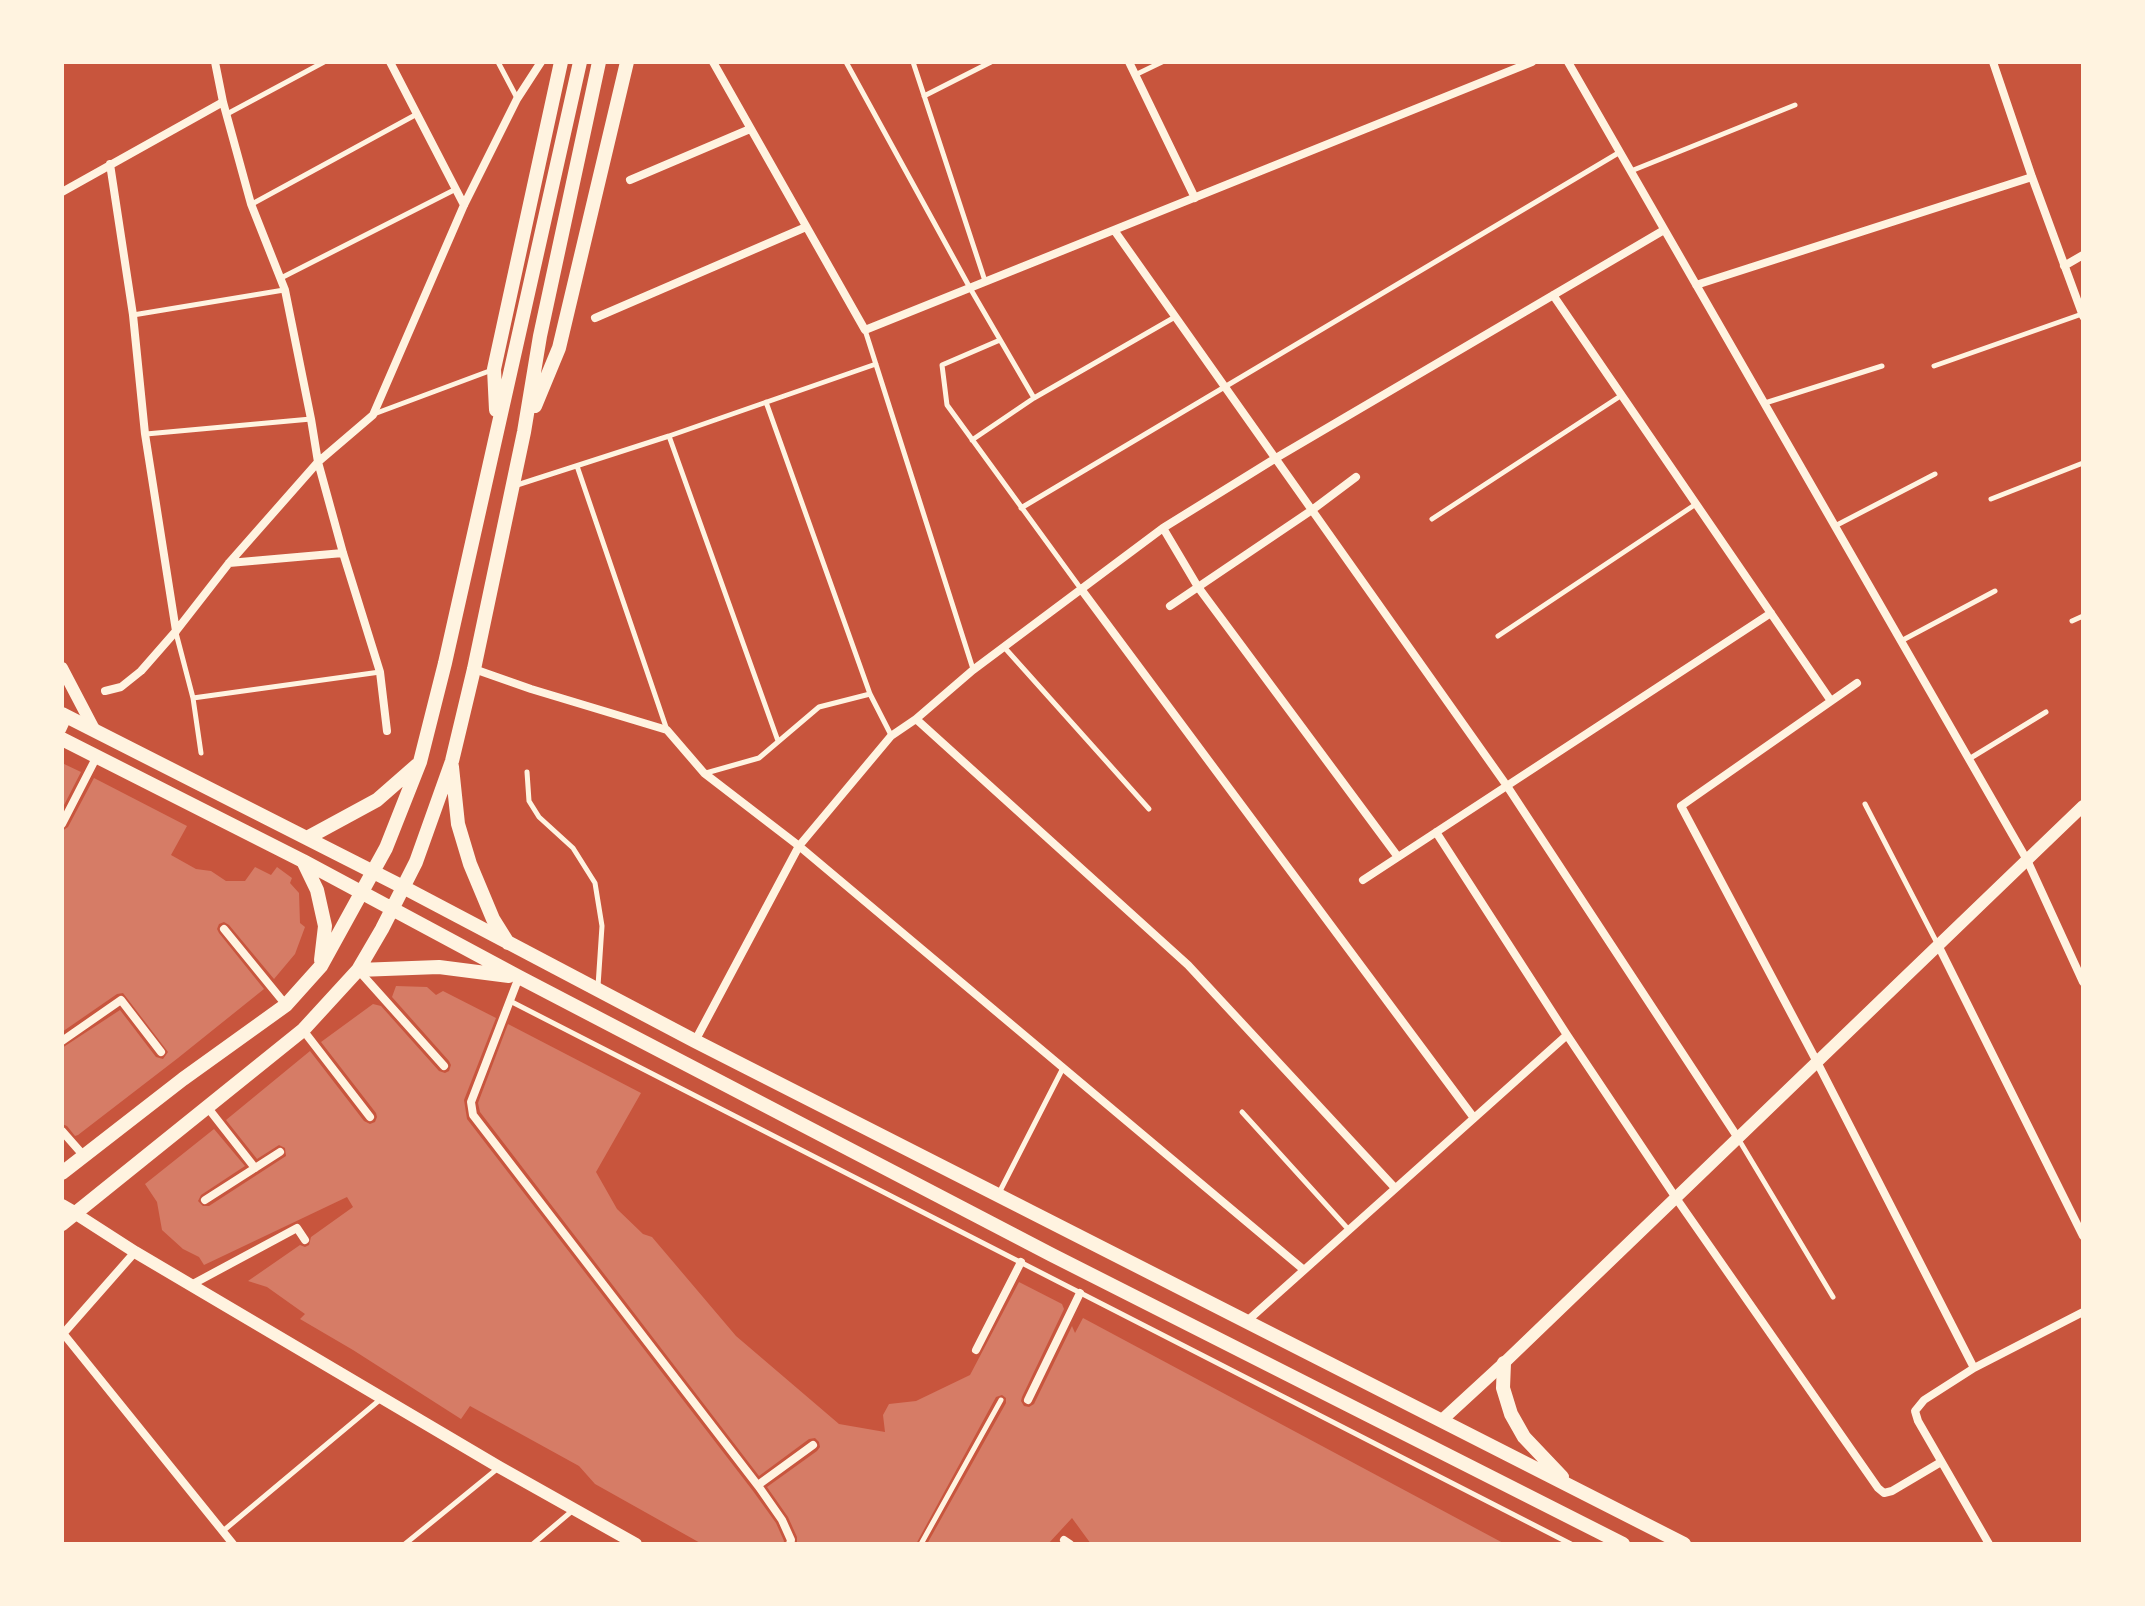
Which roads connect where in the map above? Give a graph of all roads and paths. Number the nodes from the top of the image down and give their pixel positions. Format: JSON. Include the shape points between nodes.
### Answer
{"nodes":[{"id":1,"x":215,"y":62,"type":"edge"},
{"id":2,"x":324,"y":62,"type":"edge"},
{"id":3,"x":390,"y":62,"type":"edge"},
{"id":4,"x":498,"y":62,"type":"edge"},
{"id":5,"x":541,"y":62,"type":"edge"},
{"id":6,"x":561,"y":62,"type":"edge"},
{"id":7,"x":580,"y":62,"type":"edge"},
{"id":8,"x":599,"y":62,"type":"edge"},
{"id":9,"x":627,"y":62,"type":"edge"},
{"id":10,"x":713,"y":62,"type":"edge"},
{"id":11,"x":846,"y":62,"type":"edge"},
{"id":12,"x":913,"y":62,"type":"edge"},
{"id":13,"x":991,"y":62,"type":"edge"},
{"id":14,"x":1129,"y":62,"type":"edge"},
{"id":15,"x":1162,"y":62,"type":"edge"},
{"id":16,"x":1532,"y":62,"type":"edge"},
{"id":17,"x":1568,"y":62,"type":"edge"},
{"id":18,"x":1993,"y":62,"type":"edge"},
{"id":19,"x":1135,"y":75,"type":"junction"},
{"id":20,"x":924,"y":96,"type":"junction"},
{"id":21,"x":517,"y":99,"type":"junction"},
{"id":22,"x":223,"y":102,"type":"junction"},
{"id":23,"x":1795,"y":105,"type":"dead end"},
{"id":24,"x":227,"y":114,"type":"junction"},
{"id":25,"x":417,"y":114,"type":"junction"},
{"id":26,"x":750,"y":129,"type":"junction"},
{"id":27,"x":1620,"y":152,"type":"junction"},
{"id":28,"x":110,"y":164,"type":"junction"},
{"id":29,"x":1631,"y":171,"type":"junction"},
{"id":30,"x":2032,"y":177,"type":"junction"},
{"id":31,"x":630,"y":180,"type":"dead end"},
{"id":32,"x":456,"y":189,"type":"junction"},
{"id":33,"x":62,"y":192,"type":"edge"},
{"id":34,"x":1195,"y":198,"type":"junction"},
{"id":35,"x":251,"y":204,"type":"junction"},
{"id":36,"x":464,"y":205,"type":"junction"},
{"id":37,"x":806,"y":227,"type":"junction"},
{"id":38,"x":1114,"y":230,"type":"junction"},
{"id":39,"x":1664,"y":230,"type":"junction"},
{"id":40,"x":2083,"y":255,"type":"edge"},
{"id":41,"x":2064,"y":266,"type":"junction"},
{"id":42,"x":281,"y":278,"type":"junction"},
{"id":43,"x":985,"y":282,"type":"junction"},
{"id":44,"x":1696,"y":285,"type":"junction"},
{"id":45,"x":970,"y":288,"type":"junction"},
{"id":46,"x":285,"y":290,"type":"junction"},
{"id":47,"x":1553,"y":295,"type":"junction"},
{"id":48,"x":133,"y":315,"type":"junction"},
{"id":49,"x":2083,"y":315,"type":"edge"},
{"id":50,"x":1176,"y":317,"type":"junction"},
{"id":51,"x":595,"y":318,"type":"dead end"},
{"id":52,"x":865,"y":330,"type":"junction"},
{"id":53,"x":1000,"y":340,"type":"junction"},
{"id":54,"x":876,"y":364,"type":"junction"},
{"id":55,"x":1882,"y":366,"type":"dead end"},
{"id":56,"x":1934,"y":366,"type":"dead end"},
{"id":57,"x":494,"y":369,"type":"junction"},
{"id":58,"x":1225,"y":387,"type":"junction"},
{"id":59,"x":1622,"y":395,"type":"junction"},
{"id":60,"x":1034,"y":398,"type":"junction"},
{"id":61,"x":766,"y":402,"type":"junction"},
{"id":62,"x":1764,"y":404,"type":"junction"},
{"id":63,"x":373,"y":415,"type":"junction"},
{"id":64,"x":311,"y":419,"type":"junction"},
{"id":65,"x":496,"y":428,"type":"junction"},
{"id":66,"x":524,"y":432,"type":"junction"},
{"id":67,"x":145,"y":434,"type":"junction"},
{"id":68,"x":669,"y":436,"type":"junction"},
{"id":69,"x":972,"y":440,"type":"junction"},
{"id":70,"x":1276,"y":458,"type":"junction"},
{"id":71,"x":318,"y":462,"type":"junction"},
{"id":72,"x":2083,"y":463,"type":"edge"},
{"id":73,"x":577,"y":466,"type":"junction"},
{"id":74,"x":1935,"y":474,"type":"dead end"},
{"id":75,"x":1356,"y":477,"type":"dead end"},
{"id":76,"x":513,"y":486,"type":"junction"},
{"id":77,"x":1991,"y":499,"type":"dead end"},
{"id":78,"x":1696,"y":504,"type":"junction"},
{"id":79,"x":1021,"y":508,"type":"junction"},
{"id":80,"x":1312,"y":510,"type":"junction"},
{"id":81,"x":1432,"y":519,"type":"dead end"},
{"id":82,"x":1835,"y":526,"type":"junction"},
{"id":83,"x":1163,"y":528,"type":"junction"},
{"id":84,"x":343,"y":553,"type":"junction"},
{"id":85,"x":229,"y":563,"type":"junction"},
{"id":86,"x":1198,"y":587,"type":"junction"},
{"id":87,"x":1081,"y":589,"type":"junction"},
{"id":88,"x":1995,"y":591,"type":"dead end"},
{"id":89,"x":1170,"y":606,"type":"dead end"},
{"id":90,"x":1771,"y":613,"type":"junction"},
{"id":91,"x":2083,"y":616,"type":"edge"},
{"id":92,"x":2072,"y":621,"type":"dead end"},
{"id":93,"x":176,"y":631,"type":"junction"},
{"id":94,"x":1498,"y":636,"type":"dead end"},
{"id":95,"x":1901,"y":641,"type":"junction"},
{"id":96,"x":1004,"y":647,"type":"junction"},
{"id":97,"x":62,"y":668,"type":"edge"},
{"id":98,"x":474,"y":669,"type":"junction"},
{"id":99,"x":973,"y":670,"type":"junction"},
{"id":100,"x":380,"y":672,"type":"junction"},
{"id":101,"x":1857,"y":683,"type":"dead end"},
{"id":102,"x":105,"y":691,"type":"dead end"},
{"id":103,"x":870,"y":694,"type":"junction"},
{"id":104,"x":193,"y":698,"type":"junction"},
{"id":105,"x":1831,"y":701,"type":"junction"},
{"id":106,"x":2046,"y":712,"type":"dead end"},
{"id":107,"x":916,"y":719,"type":"junction"},
{"id":108,"x":64,"y":720,"type":"edge"},
{"id":109,"x":667,"y":730,"type":"junction"},
{"id":110,"x":95,"y":731,"type":"junction"},
{"id":111,"x":387,"y":731,"type":"dead end"},
{"id":112,"x":891,"y":736,"type":"junction"},
{"id":113,"x":62,"y":739,"type":"edge"},
{"id":114,"x":778,"y":741,"type":"junction"},
{"id":115,"x":201,"y":753,"type":"dead end"},
{"id":116,"x":96,"y":758,"type":"junction"},
{"id":117,"x":1969,"y":759,"type":"junction"},
{"id":118,"x":452,"y":761,"type":"junction"},
{"id":119,"x":420,"y":762,"type":"junction"},
{"id":120,"x":527,"y":772,"type":"dead end"},
{"id":121,"x":704,"y":773,"type":"junction"},
{"id":122,"x":1507,"y":786,"type":"junction"},
{"id":123,"x":1865,"y":804,"type":"dead end"},
{"id":124,"x":2083,"y":806,"type":"edge"},
{"id":125,"x":1149,"y":809,"type":"dead end"},
{"id":126,"x":62,"y":824,"type":"edge"},
{"id":127,"x":1436,"y":832,"type":"junction"},
{"id":128,"x":307,"y":838,"type":"junction"},
{"id":129,"x":799,"y":846,"type":"junction"},
{"id":130,"x":1398,"y":857,"type":"junction"},
{"id":131,"x":2027,"y":860,"type":"junction"},
{"id":132,"x":303,"y":861,"type":"junction"},
{"id":133,"x":374,"y":872,"type":"junction"},
{"id":134,"x":1363,"y":880,"type":"dead end"},
{"id":135,"x":403,"y":887,"type":"junction"},
{"id":136,"x":363,"y":893,"type":"junction"},
{"id":137,"x":393,"y":909,"type":"junction"},
{"id":138,"x":224,"y":929,"type":"dead end"},
{"id":139,"x":509,"y":943,"type":"junction"},
{"id":140,"x":1938,"y":945,"type":"junction"},
{"id":141,"x":321,"y":966,"type":"junction"},
{"id":142,"x":358,"y":970,"type":"junction"},
{"id":143,"x":519,"y":977,"type":"junction"},
{"id":144,"x":2083,"y":982,"type":"edge"},
{"id":145,"x":597,"y":991,"type":"junction"},
{"id":146,"x":509,"y":1001,"type":"junction"},
{"id":147,"x":286,"y":1005,"type":"junction"},
{"id":148,"x":303,"y":1030,"type":"junction"},
{"id":149,"x":1567,"y":1035,"type":"junction"},
{"id":150,"x":62,"y":1041,"type":"edge"},
{"id":151,"x":695,"y":1041,"type":"junction"},
{"id":152,"x":161,"y":1052,"type":"dead end"},
{"id":153,"x":1817,"y":1062,"type":"junction"},
{"id":154,"x":444,"y":1066,"type":"dead end"},
{"id":155,"x":1063,"y":1068,"type":"junction"},
{"id":156,"x":208,"y":1108,"type":"junction"},
{"id":157,"x":1242,"y":1112,"type":"dead end"},
{"id":158,"x":370,"y":1117,"type":"dead end"},
{"id":159,"x":1474,"y":1118,"type":"junction"},
{"id":160,"x":62,"y":1131,"type":"edge"},
{"id":161,"x":1738,"y":1138,"type":"junction"},
{"id":162,"x":280,"y":1152,"type":"dead end"},
{"id":163,"x":84,"y":1156,"type":"junction"},
{"id":164,"x":255,"y":1168,"type":"junction"},
{"id":165,"x":62,"y":1173,"type":"edge"},
{"id":166,"x":1395,"y":1188,"type":"junction"},
{"id":167,"x":998,"y":1194,"type":"junction"},
{"id":168,"x":1676,"y":1198,"type":"junction"},
{"id":169,"x":205,"y":1200,"type":"dead end"},
{"id":170,"x":62,"y":1206,"type":"edge"},
{"id":171,"x":76,"y":1214,"type":"junction"},
{"id":172,"x":62,"y":1224,"type":"edge"},
{"id":173,"x":1349,"y":1230,"type":"junction"},
{"id":174,"x":2083,"y":1236,"type":"edge"},
{"id":175,"x":305,"y":1240,"type":"dead end"},
{"id":176,"x":135,"y":1252,"type":"junction"},
{"id":177,"x":1021,"y":1262,"type":"junction"},
{"id":178,"x":1304,"y":1270,"type":"junction"},
{"id":179,"x":191,"y":1285,"type":"junction"},
{"id":180,"x":1080,"y":1293,"type":"junction"},
{"id":181,"x":1833,"y":1297,"type":"dead end"},
{"id":182,"x":2083,"y":1312,"type":"edge"},
{"id":183,"x":1246,"y":1322,"type":"junction"},
{"id":184,"x":62,"y":1334,"type":"edge"},
{"id":185,"x":976,"y":1350,"type":"dead end"},
{"id":186,"x":1504,"y":1363,"type":"junction"},
{"id":187,"x":1974,"y":1368,"type":"junction"},
{"id":188,"x":382,"y":1398,"type":"junction"},
{"id":189,"x":1001,"y":1400,"type":"dead end"},
{"id":190,"x":1028,"y":1400,"type":"dead end"},
{"id":191,"x":1442,"y":1420,"type":"junction"},
{"id":192,"x":813,"y":1445,"type":"dead end"},
{"id":193,"x":1941,"y":1462,"type":"junction"},
{"id":194,"x":499,"y":1467,"type":"junction"},
{"id":195,"x":758,"y":1486,"type":"junction"},
{"id":196,"x":1571,"y":1486,"type":"junction"},
{"id":197,"x":575,"y":1509,"type":"junction"},
{"id":198,"x":223,"y":1531,"type":"junction"},
{"id":199,"x":233,"y":1544,"type":"edge"},
{"id":200,"x":405,"y":1544,"type":"edge"},
{"id":201,"x":533,"y":1544,"type":"edge"},
{"id":202,"x":636,"y":1544,"type":"edge"},
{"id":203,"x":790,"y":1544,"type":"edge"},
{"id":204,"x":921,"y":1544,"type":"edge"},
{"id":205,"x":1571,"y":1544,"type":"edge"},
{"id":206,"x":1623,"y":1544,"type":"edge"},
{"id":207,"x":1684,"y":1544,"type":"edge"},
{"id":208,"x":1989,"y":1544,"type":"edge"}],
"edges":[{"from":1,"to":22,"type":"street"},
{"from":2,"to":24,"type":"lane"},
{"from":3,"to":25,"type":"street"},
{"from":4,"to":21,"type":"lane"},
{"from":5,"to":21,"type":"street"},
{"from":6,"to":57,"type":"main road"},
{"from":7,"to":65,"type":"main road"},
{"from":8,"to":66,"type":"main road"},
{"from":9,"to":66,"type":"main road","via":[[559,348]]},
{"from":10,"to":26,"type":"street"},
{"from":11,"to":45,"type":"lane"},
{"from":12,"to":20,"type":"lane"},
{"from":13,"to":20,"type":"lane"},
{"from":14,"to":19,"type":"street"},
{"from":15,"to":19,"type":"lane"},
{"from":16,"to":34,"type":"street"},
{"from":17,"to":27,"type":"street"},
{"from":18,"to":30,"type":"street"},
{"from":19,"to":34,"type":"street"},
{"from":20,"to":43,"type":"lane"},
{"from":21,"to":36,"type":"street"},
{"from":22,"to":24,"type":"street"},
{"from":22,"to":28,"type":"street"},
{"from":23,"to":29,"type":"lane"},
{"from":24,"to":35,"type":"street"},
{"from":25,"to":32,"type":"street"},
{"from":25,"to":35,"type":"lane"},
{"from":26,"to":31,"type":"street"},
{"from":26,"to":37,"type":"street"},
{"from":27,"to":29,"type":"street"},
{"from":27,"to":58,"type":"lane"},
{"from":28,"to":33,"type":"street"},
{"from":28,"to":48,"type":"street"},
{"from":29,"to":39,"type":"street"},
{"from":30,"to":41,"type":"street"},
{"from":30,"to":44,"type":"street"},
{"from":32,"to":36,"type":"street"},
{"from":32,"to":42,"type":"lane"},
{"from":34,"to":38,"type":"street"},
{"from":35,"to":42,"type":"street"},
{"from":36,"to":63,"type":"street"},
{"from":37,"to":51,"type":"street"},
{"from":37,"to":52,"type":"street"},
{"from":38,"to":43,"type":"street"},
{"from":38,"to":50,"type":"street"},
{"from":39,"to":44,"type":"street"},
{"from":39,"to":47,"type":"street"},
{"from":40,"to":41,"type":"street"},
{"from":41,"to":49,"type":"street"},
{"from":42,"to":46,"type":"street"},
{"from":43,"to":45,"type":"street"},
{"from":44,"to":62,"type":"street"},
{"from":45,"to":52,"type":"street"},
{"from":45,"to":53,"type":"lane"},
{"from":46,"to":48,"type":"lane"},
{"from":46,"to":64,"type":"street"},
{"from":47,"to":59,"type":"street"},
{"from":47,"to":70,"type":"street"},
{"from":48,"to":67,"type":"street"},
{"from":49,"to":56,"type":"lane"},
{"from":50,"to":58,"type":"street"},
{"from":50,"to":60,"type":"lane"},
{"from":52,"to":54,"type":"lane"},
{"from":53,"to":60,"type":"lane"},
{"from":53,"to":69,"type":"lane","via":[[942,365],[947,405]]},
{"from":54,"to":61,"type":"lane"},
{"from":54,"to":99,"type":"lane"},
{"from":55,"to":62,"type":"lane"},
{"from":57,"to":63,"type":"lane"},
{"from":57,"to":65,"type":"main road"},
{"from":58,"to":70,"type":"street"},
{"from":58,"to":79,"type":"lane"},
{"from":59,"to":78,"type":"street"},
{"from":59,"to":81,"type":"lane"},
{"from":60,"to":69,"type":"lane"},
{"from":61,"to":68,"type":"lane"},
{"from":61,"to":103,"type":"lane"},
{"from":62,"to":82,"type":"street"},
{"from":63,"to":71,"type":"street"},
{"from":64,"to":67,"type":"lane"},
{"from":64,"to":71,"type":"street"},
{"from":65,"to":119,"type":"main road"},
{"from":66,"to":76,"type":"main road"},
{"from":67,"to":93,"type":"street"},
{"from":68,"to":73,"type":"lane"},
{"from":68,"to":114,"type":"lane"},
{"from":69,"to":79,"type":"lane"},
{"from":70,"to":80,"type":"street"},
{"from":70,"to":83,"type":"street"},
{"from":71,"to":84,"type":"street"},
{"from":71,"to":85,"type":"street"},
{"from":72,"to":77,"type":"lane"},
{"from":73,"to":76,"type":"lane"},
{"from":73,"to":109,"type":"lane"},
{"from":74,"to":82,"type":"lane"},
{"from":75,"to":80,"type":"street"},
{"from":76,"to":98,"type":"main road"},
{"from":78,"to":90,"type":"street"},
{"from":78,"to":94,"type":"lane"},
{"from":79,"to":87,"type":"lane"},
{"from":80,"to":86,"type":"street"},
{"from":80,"to":122,"type":"street"},
{"from":82,"to":95,"type":"street"},
{"from":83,"to":86,"type":"street"},
{"from":83,"to":87,"type":"street"},
{"from":84,"to":85,"type":"street"},
{"from":84,"to":100,"type":"street"},
{"from":85,"to":93,"type":"street"},
{"from":86,"to":89,"type":"street"},
{"from":86,"to":130,"type":"street"},
{"from":87,"to":96,"type":"street"},
{"from":87,"to":159,"type":"street"},
{"from":88,"to":95,"type":"lane"},
{"from":90,"to":105,"type":"street"},
{"from":90,"to":122,"type":"street"},
{"from":91,"to":92,"type":"lane"},
{"from":93,"to":102,"type":"street","via":[[141,671],[121,687]]},
{"from":93,"to":104,"type":"lane"},
{"from":95,"to":117,"type":"street"},
{"from":96,"to":99,"type":"street"},
{"from":96,"to":125,"type":"lane"},
{"from":97,"to":110,"type":"street"},
{"from":98,"to":109,"type":"street"},
{"from":98,"to":118,"type":"main road"},
{"from":99,"to":107,"type":"street"},
{"from":100,"to":104,"type":"lane"},
{"from":100,"to":111,"type":"street"},
{"from":101,"to":105,"type":"street"},
{"from":103,"to":112,"type":"lane"},
{"from":103,"to":114,"type":"lane","via":[[819,707]]},
{"from":104,"to":115,"type":"lane"},
{"from":105,"to":153,"type":"street","via":[[1681,806]]},
{"from":106,"to":117,"type":"lane"},
{"from":107,"to":112,"type":"street"},
{"from":107,"to":166,"type":"street","via":[[1188,965]]},
{"from":108,"to":110,"type":"main road"},
{"from":109,"to":121,"type":"street"},
{"from":110,"to":128,"type":"main road"},
{"from":112,"to":129,"type":"street"},
{"from":113,"to":116,"type":"main road"},
{"from":114,"to":121,"type":"lane","via":[[759,758]]},
{"from":116,"to":126,"type":"street"},
{"from":116,"to":132,"type":"main road"},
{"from":117,"to":131,"type":"street"},
{"from":118,"to":135,"type":"main road"},
{"from":118,"to":139,"type":"main road","via":[[458,824],[470,864]]},
{"from":119,"to":128,"type":"main road","via":[[377,800]]},
{"from":119,"to":133,"type":"main road"},
{"from":120,"to":145,"type":"lane","via":[[529,801],[573,848],[595,883],[602,926]]},
{"from":121,"to":129,"type":"street"},
{"from":122,"to":127,"type":"street"},
{"from":122,"to":161,"type":"street"},
{"from":123,"to":140,"type":"lane"},
{"from":124,"to":131,"type":"street"},
{"from":127,"to":130,"type":"street"},
{"from":127,"to":149,"type":"street"},
{"from":128,"to":133,"type":"main road"},
{"from":129,"to":151,"type":"street"},
{"from":129,"to":155,"type":"street"},
{"from":130,"to":134,"type":"street"},
{"from":131,"to":140,"type":"street"},
{"from":131,"to":144,"type":"street"},
{"from":132,"to":136,"type":"main road"},
{"from":132,"to":141,"type":"main road","via":[[325,926]]},
{"from":133,"to":135,"type":"main road"},
{"from":133,"to":136,"type":"main road"},
{"from":135,"to":137,"type":"main road"},
{"from":135,"to":139,"type":"main road"},
{"from":136,"to":137,"type":"main road"},
{"from":136,"to":141,"type":"main road"},
{"from":137,"to":142,"type":"main road"},
{"from":137,"to":143,"type":"main road"},
{"from":138,"to":147,"type":"street"},
{"from":139,"to":145,"type":"main road"},
{"from":140,"to":153,"type":"street"},
{"from":140,"to":174,"type":"street"},
{"from":141,"to":147,"type":"main road"},
{"from":142,"to":143,"type":"main road","via":[[439,967]]},
{"from":142,"to":148,"type":"main road"},
{"from":142,"to":154,"type":"street"},
{"from":143,"to":146,"type":"street"},
{"from":143,"to":206,"type":"main road"},
{"from":145,"to":151,"type":"main road"},
{"from":146,"to":177,"type":"lane"},
{"from":146,"to":195,"type":"street","via":[[471,1102],[473,1115]]},
{"from":147,"to":163,"type":"main road"},
{"from":148,"to":156,"type":"main road"},
{"from":148,"to":158,"type":"street"},
{"from":149,"to":159,"type":"street"},
{"from":149,"to":168,"type":"street"},
{"from":150,"to":152,"type":"street","via":[[121,1000]]},
{"from":151,"to":167,"type":"main road"},
{"from":153,"to":161,"type":"street"},
{"from":153,"to":187,"type":"street"},
{"from":155,"to":167,"type":"lane"},
{"from":155,"to":178,"type":"street"},
{"from":156,"to":164,"type":"street"},
{"from":156,"to":171,"type":"main road"},
{"from":157,"to":173,"type":"lane"},
{"from":159,"to":166,"type":"street"},
{"from":160,"to":163,"type":"street"},
{"from":161,"to":168,"type":"street"},
{"from":161,"to":181,"type":"lane"},
{"from":162,"to":164,"type":"street"},
{"from":163,"to":165,"type":"main road"},
{"from":164,"to":169,"type":"street"},
{"from":166,"to":173,"type":"street"},
{"from":167,"to":183,"type":"main road"},
{"from":168,"to":186,"type":"street"},
{"from":168,"to":193,"type":"street","via":[[1878,1488],[1892,1491]]},
{"from":170,"to":171,"type":"main road"},
{"from":171,"to":172,"type":"main road"},
{"from":171,"to":176,"type":"street"},
{"from":173,"to":178,"type":"street"},
{"from":175,"to":179,"type":"street","via":[[297,1228]]},
{"from":176,"to":179,"type":"street"},
{"from":176,"to":184,"type":"street"},
{"from":177,"to":180,"type":"lane"},
{"from":177,"to":185,"type":"street"},
{"from":178,"to":183,"type":"street"},
{"from":179,"to":188,"type":"street"},
{"from":180,"to":190,"type":"street"},
{"from":180,"to":205,"type":"lane"},
{"from":182,"to":187,"type":"street"},
{"from":183,"to":191,"type":"main road"},
{"from":184,"to":198,"type":"street"},
{"from":186,"to":191,"type":"street"},
{"from":186,"to":196,"type":"main road","via":[[1503,1388],[1511,1414],[1524,1437]]},
{"from":187,"to":193,"type":"street","via":[[1915,1411]]},
{"from":188,"to":194,"type":"street"},
{"from":188,"to":198,"type":"lane"},
{"from":189,"to":204,"type":"lane"},
{"from":191,"to":196,"type":"main road"},
{"from":192,"to":195,"type":"street"},
{"from":193,"to":208,"type":"street"},
{"from":194,"to":197,"type":"street"},
{"from":194,"to":200,"type":"lane"},
{"from":195,"to":203,"type":"street","via":[[782,1520]]},
{"from":196,"to":207,"type":"main road"},
{"from":197,"to":201,"type":"lane"},
{"from":197,"to":202,"type":"street"},
{"from":198,"to":199,"type":"street"}]}
